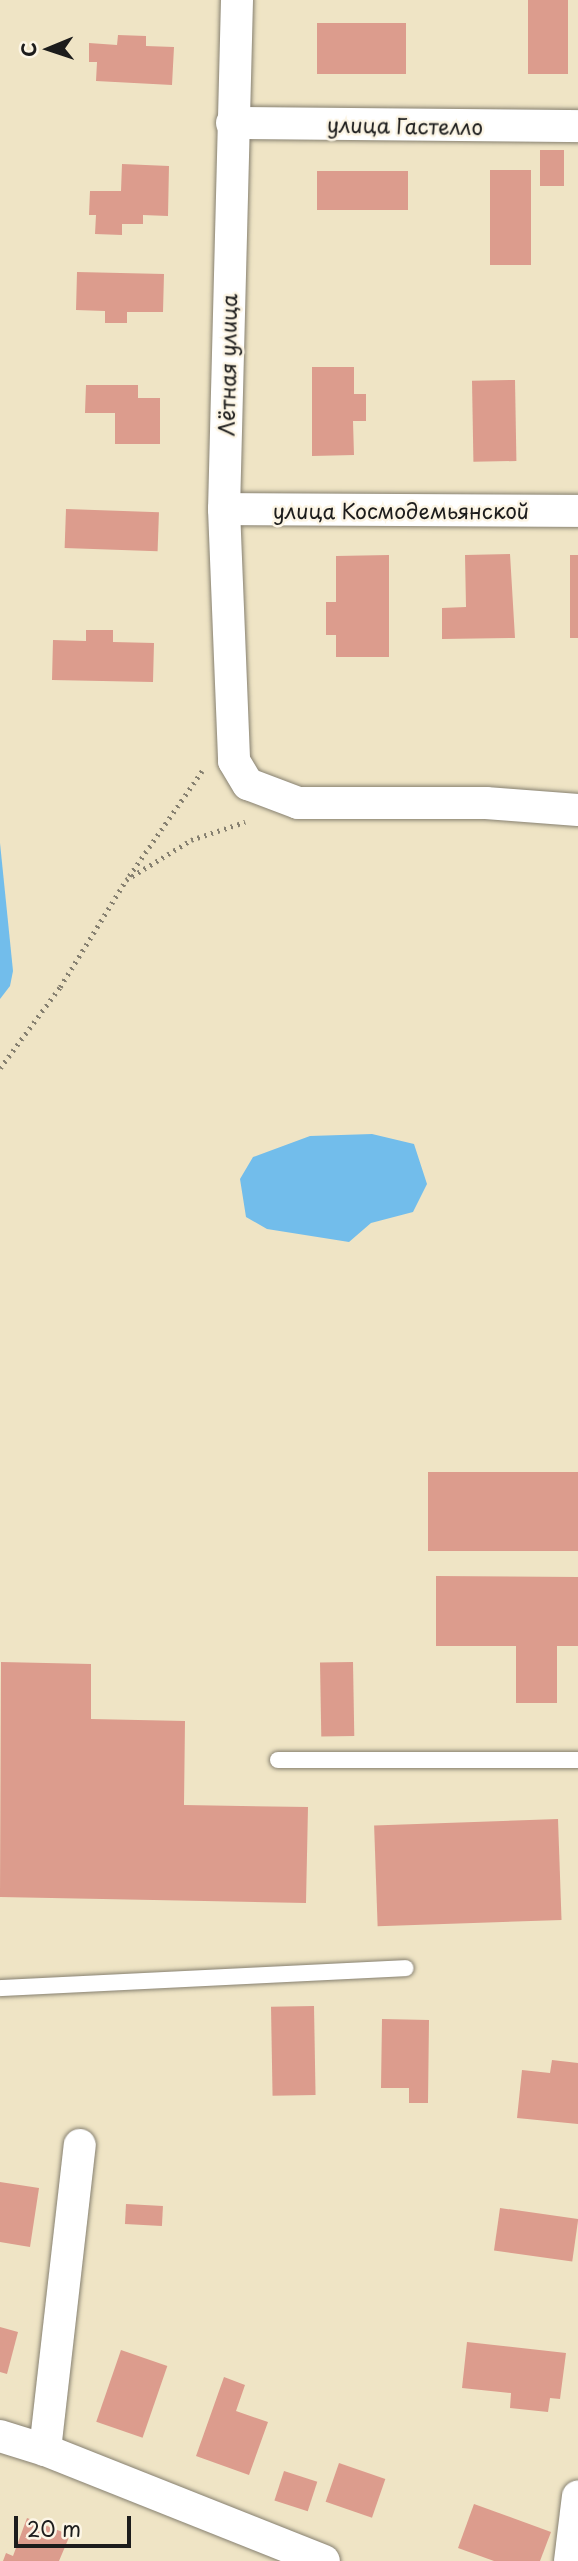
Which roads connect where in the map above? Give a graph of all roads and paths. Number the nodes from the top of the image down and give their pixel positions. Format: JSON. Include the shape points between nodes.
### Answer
{"nodes":[{"id":1,"x":237,"y":0,"type":"edge"},
{"id":2,"x":232,"y":123,"type":"junction"},
{"id":3,"x":578,"y":126,"type":"edge"},
{"id":4,"x":224,"y":509,"type":"junction"},
{"id":5,"x":578,"y":511,"type":"edge"},
{"id":6,"x":232,"y":729,"type":"junction"},
{"id":7,"x":298,"y":803,"type":"junction"},
{"id":8,"x":578,"y":810,"type":"edge"},
{"id":9,"x":127,"y":880,"type":"junction"},
{"id":10,"x":0,"y":1068,"type":"edge"},
{"id":11,"x":278,"y":1760,"type":"dead end"},
{"id":12,"x":578,"y":1760,"type":"edge"},
{"id":13,"x":406,"y":1968,"type":"dead end"},
{"id":14,"x":0,"y":1988,"type":"edge"},
{"id":15,"x":80,"y":2145,"type":"dead end"},
{"id":16,"x":0,"y":2436,"type":"edge"},
{"id":17,"x":45,"y":2450,"type":"junction"},
{"id":18,"x":578,"y":2496,"type":"edge"},
{"id":19,"x":324,"y":2561,"type":"edge"},
{"id":20,"x":569,"y":2561,"type":"edge"}],
"edges":[{"from":1,"to":2,"type":"street","name":"Лётная улица"},
{"from":2,"to":3,"type":"street","name":"улица Гастелло"},
{"from":2,"to":4,"type":"street","name":"Лётная улица"},
{"from":4,"to":5,"type":"street","name":"улица Космодемьянской"},
{"from":4,"to":6,"type":"street","name":"Лётная улица"},
{"from":6,"to":7,"type":"street","name":"Лётная улица","via":[[234,761],[248,784]]},
{"from":6,"to":9,"type":"path"},
{"from":7,"to":8,"type":"street","via":[[486,803]]},
{"from":7,"to":9,"type":"path","via":[[191,840]]},
{"from":9,"to":10,"type":"path","via":[[60,987]]},
{"from":11,"to":12,"type":"lane"},
{"from":13,"to":14,"type":"lane"},
{"from":15,"to":17,"type":"street"},
{"from":16,"to":17,"type":"street"},
{"from":17,"to":19,"type":"street"},
{"from":18,"to":20,"type":"street"}]}
